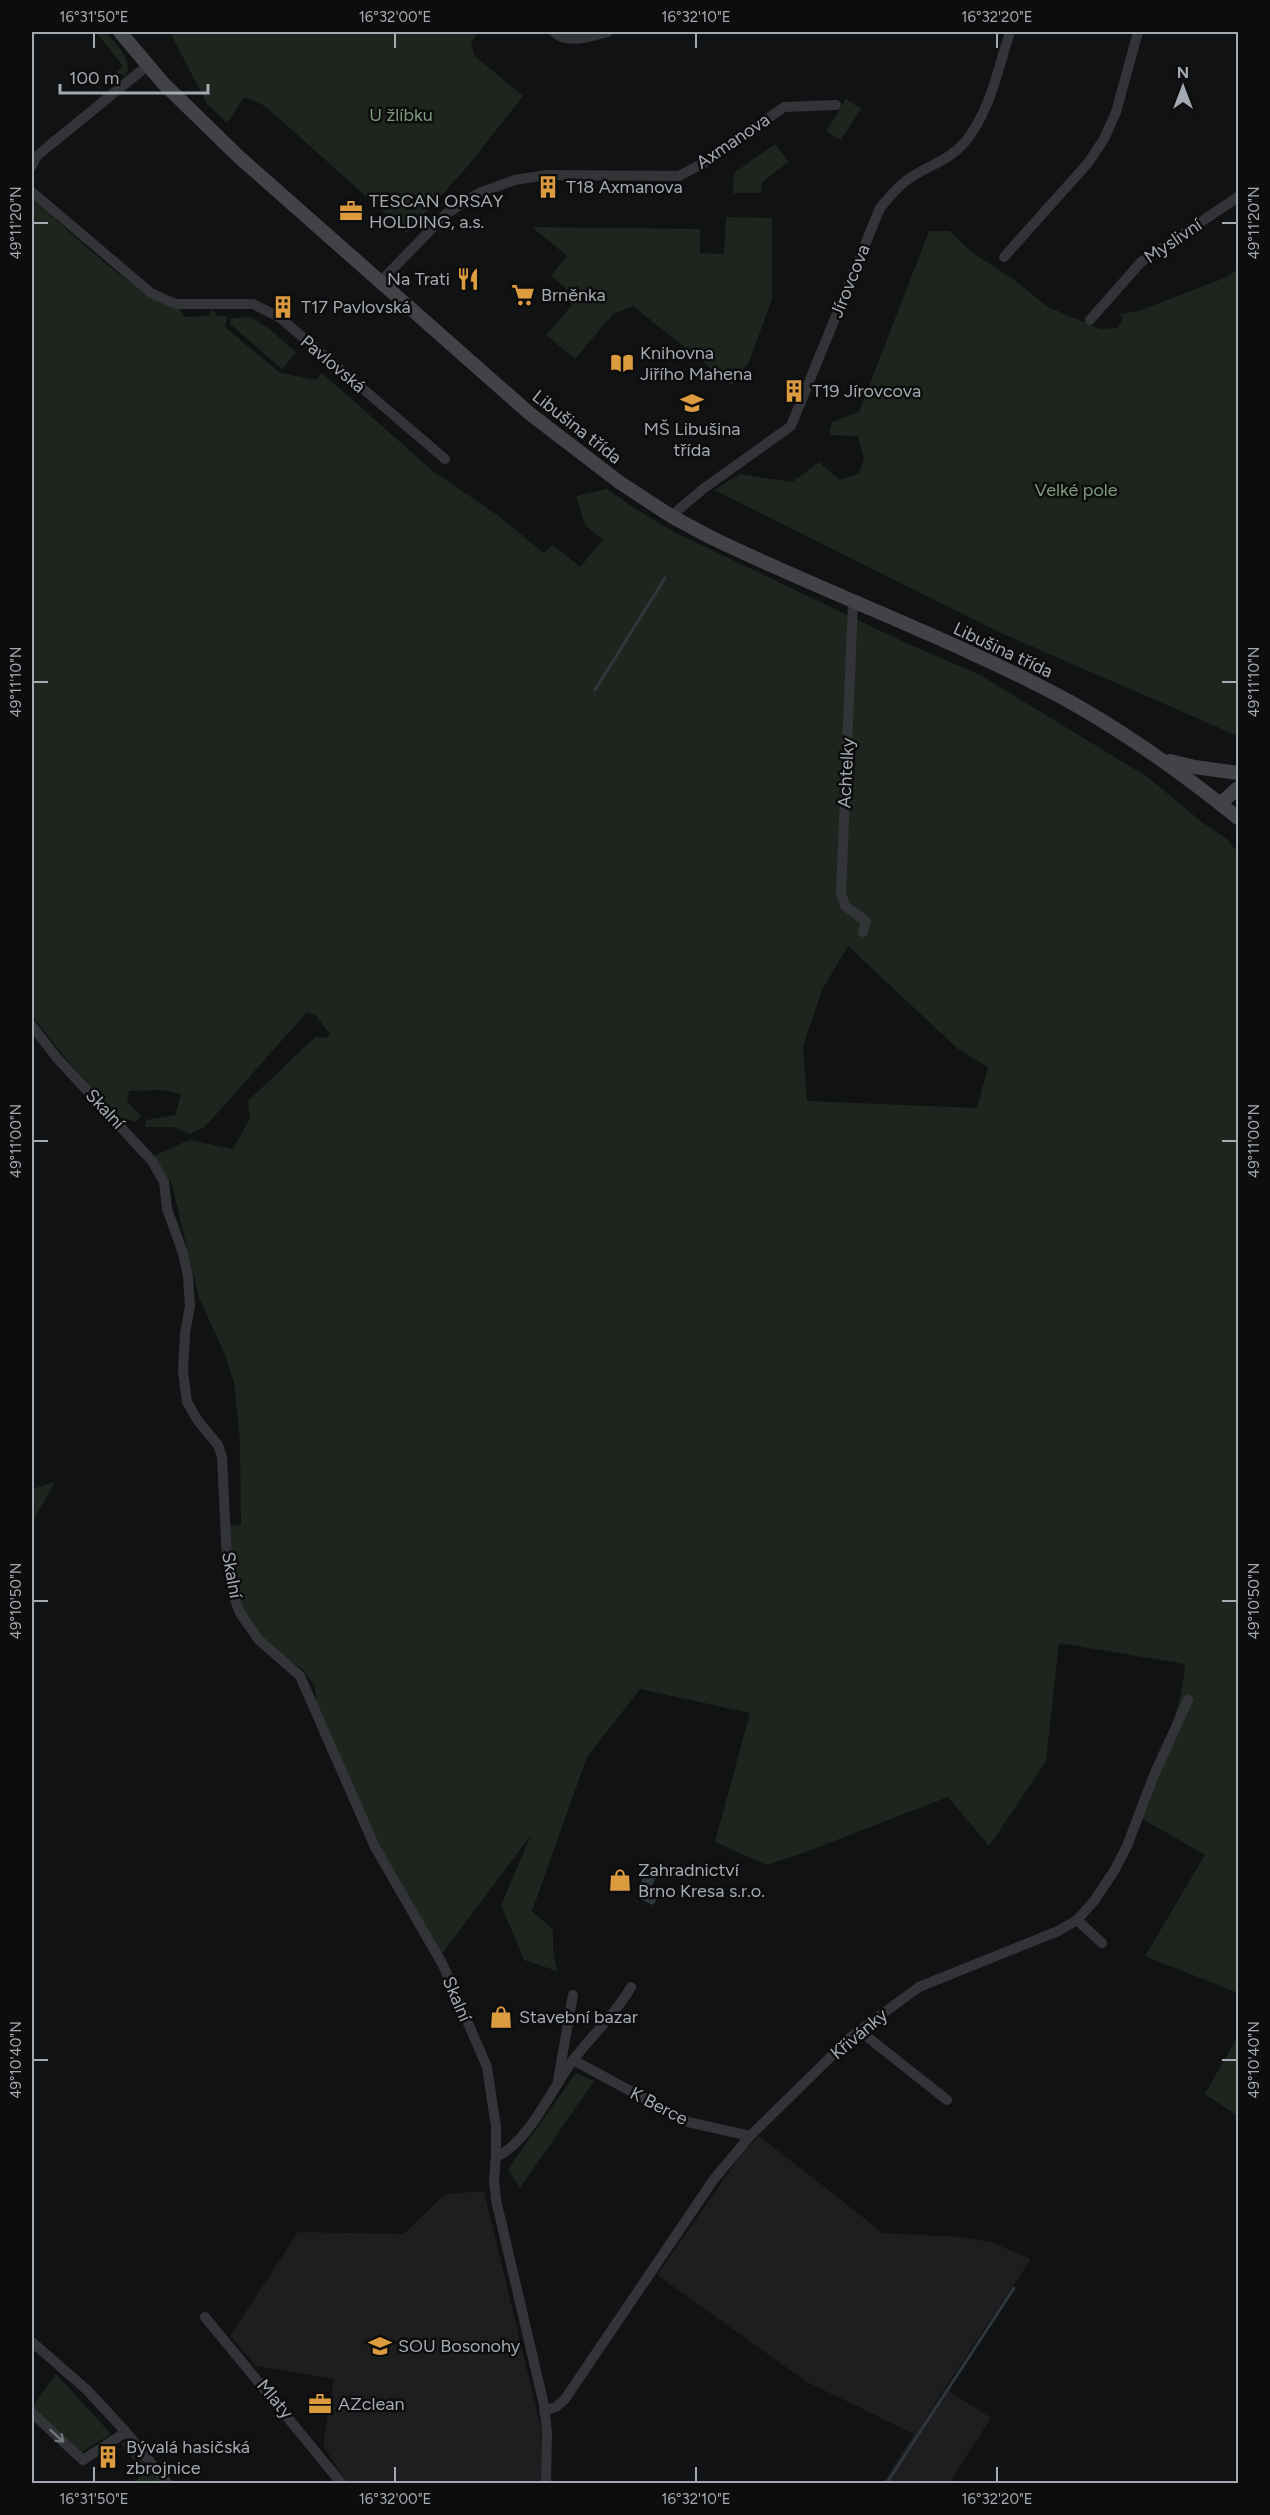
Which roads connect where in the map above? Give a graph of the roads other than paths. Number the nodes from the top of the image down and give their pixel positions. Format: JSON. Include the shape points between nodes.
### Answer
{"nodes":[{"id":1,"x":120,"y":32,"type":"edge"},
{"id":2,"x":554,"y":32,"type":"edge"},
{"id":3,"x":608,"y":32,"type":"edge"},
{"id":4,"x":1010,"y":32,"type":"edge"},
{"id":5,"x":1138,"y":32,"type":"edge"},
{"id":6,"x":147,"y":66,"type":"junction"},
{"id":7,"x":836,"y":105,"type":"dead end"},
{"id":8,"x":32,"y":166,"type":"edge"},
{"id":9,"x":32,"y":192,"type":"edge"},
{"id":10,"x":1239,"y":197,"type":"edge"},
{"id":11,"x":1004,"y":257,"type":"dead end"},
{"id":12,"x":380,"y":282,"type":"junction"},
{"id":13,"x":1090,"y":320,"type":"dead end"},
{"id":14,"x":445,"y":459,"type":"dead end"},
{"id":15,"x":671,"y":516,"type":"junction"},
{"id":16,"x":853,"y":602,"type":"junction"},
{"id":17,"x":1157,"y":756,"type":"junction"},
{"id":18,"x":1239,"y":773,"type":"edge"},
{"id":19,"x":1239,"y":788,"type":"edge"},
{"id":20,"x":1221,"y":803,"type":"junction"},
{"id":21,"x":1239,"y":818,"type":"edge"},
{"id":22,"x":863,"y":932,"type":"dead end"},
{"id":23,"x":32,"y":1026,"type":"edge"},
{"id":24,"x":1188,"y":1700,"type":"dead end"},
{"id":25,"x":1077,"y":1920,"type":"junction"},
{"id":26,"x":1102,"y":1943,"type":"dead end"},
{"id":27,"x":630,"y":1987,"type":"dead end"},
{"id":28,"x":573,"y":1995,"type":"dead end"},
{"id":29,"x":860,"y":2031,"type":"junction"},
{"id":30,"x":573,"y":2060,"type":"junction"},
{"id":31,"x":558,"y":2083,"type":"junction"},
{"id":32,"x":947,"y":2100,"type":"dead end"},
{"id":33,"x":750,"y":2136,"type":"junction"},
{"id":34,"x":496,"y":2157,"type":"junction"},
{"id":35,"x":205,"y":2317,"type":"dead end"},
{"id":36,"x":32,"y":2342,"type":"edge"},
{"id":37,"x":544,"y":2411,"type":"junction"},
{"id":38,"x":32,"y":2413,"type":"edge"},
{"id":39,"x":126,"y":2432,"type":"junction"},
{"id":40,"x":168,"y":2484,"type":"edge"},
{"id":41,"x":342,"y":2484,"type":"edge"},
{"id":42,"x":546,"y":2484,"type":"edge"}],
"edges":[{"from":1,"to":6,"type":"street","name":"Libušina třída"},
{"from":2,"to":3,"type":"street","via":[[564,38]]},
{"from":4,"to":15,"type":"street","name":"Jírovcova","via":[[983,115],[964,143],[900,186],[880,208],[791,426]]},
{"from":5,"to":11,"type":"street","via":[[1116,112],[1104,139],[1088,163]]},
{"from":6,"to":8,"type":"street","via":[[50,144]]},
{"from":6,"to":12,"type":"street","name":"Libušina třída","via":[[239,157]]},
{"from":7,"to":12,"type":"street","name":"Axmanova","via":[[784,107],[680,176],[547,175],[515,180],[479,193],[446,214]]},
{"from":9,"to":14,"type":"street","name":"Pavlovská","via":[[152,293],[176,304],[253,304],[279,317]]},
{"from":10,"to":13,"type":"street","name":"Myslivní","via":[[1141,262]]},
{"from":12,"to":15,"type":"street","name":"Libušina třída","via":[[542,423]]},
{"from":15,"to":16,"type":"street","name":"Libušina třída","via":[[738,551]]},
{"from":16,"to":17,"type":"street","name":"Libušina třída","via":[[1036,684]]},
{"from":16,"to":22,"type":"street","name":"Achtelky","via":[[841,893],[845,906],[866,921]]},
{"from":17,"to":18,"type":"street"},
{"from":17,"to":20,"type":"street","name":"Libušina třída"},
{"from":19,"to":20,"type":"street"},
{"from":20,"to":21,"type":"street","name":"Libušina třída"},
{"from":23,"to":34,"type":"street","name":"Skalní","via":[[152,1161],[164,1182],[166,1209],[188,1276],[190,1306],[183,1372],[187,1402],[218,1445],[222,1457],[232,1592],[249,1628],[300,1676],[375,1846],[442,1965],[487,2067]]},
{"from":24,"to":25,"type":"street","name":"Křivánky","via":[[1127,1846],[1094,1901]]},
{"from":25,"to":26,"type":"street"},
{"from":25,"to":29,"type":"street","name":"Křivánky","via":[[919,1987]]},
{"from":27,"to":30,"type":"street"},
{"from":28,"to":31,"type":"street"},
{"from":29,"to":32,"type":"street"},
{"from":29,"to":33,"type":"street","name":"Křivánky"},
{"from":30,"to":31,"type":"street"},
{"from":30,"to":33,"type":"street","name":"K Berce","via":[[688,2122]]},
{"from":31,"to":34,"type":"street","via":[[514,2147]]},
{"from":33,"to":37,"type":"street","name":"Křivánky","via":[[714,2179],[565,2399]]},
{"from":34,"to":37,"type":"street","name":"Skalní","via":[[496,2200]]},
{"from":35,"to":41,"type":"street","name":"Mlaty"},
{"from":36,"to":39,"type":"street","via":[[87,2390]]},
{"from":37,"to":42,"type":"street","name":"Skalní"},
{"from":38,"to":39,"type":"street","one_way":true,"via":[[83,2460]]},
{"from":39,"to":40,"type":"street"}]}
